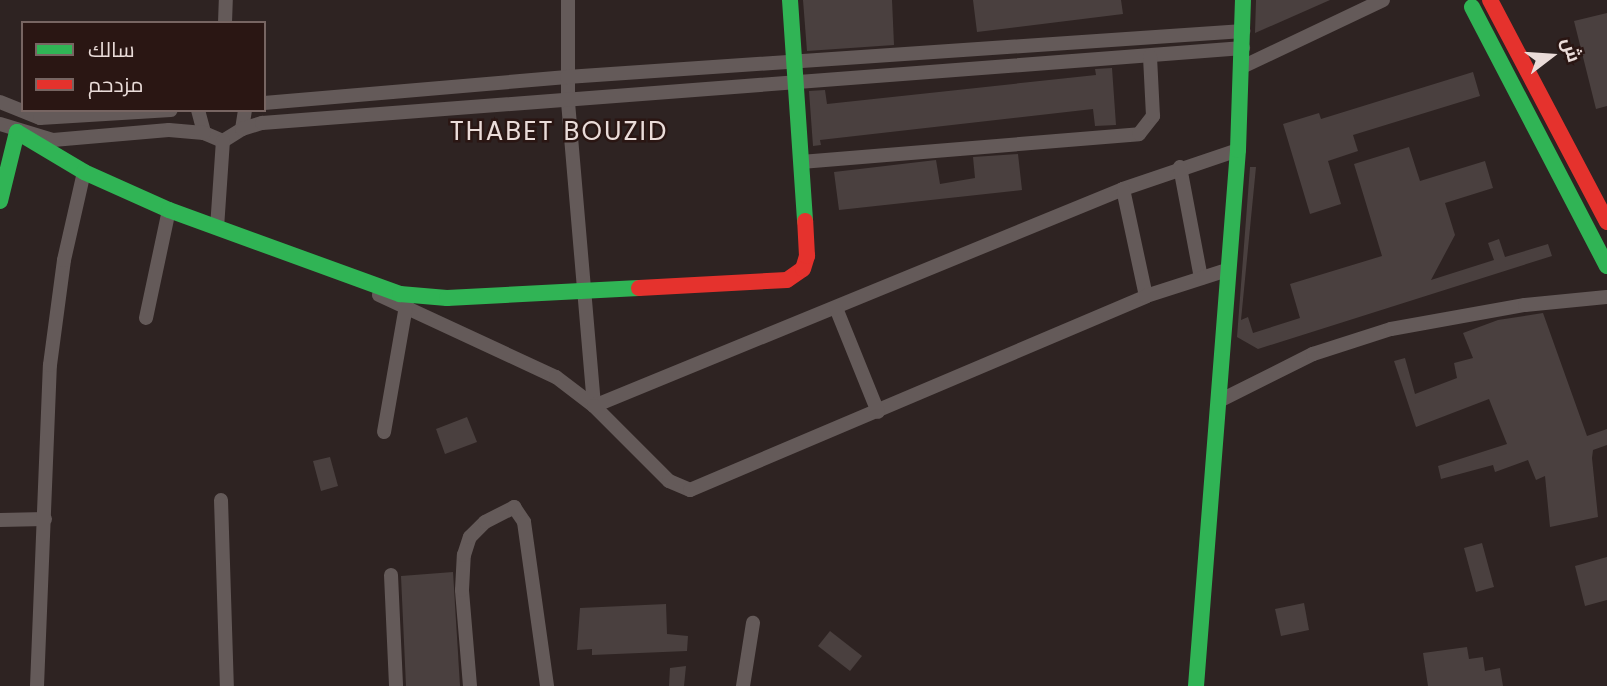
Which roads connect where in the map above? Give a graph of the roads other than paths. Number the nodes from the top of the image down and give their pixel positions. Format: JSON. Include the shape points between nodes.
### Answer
{"nodes":[{"id":1,"x":226,"y":0,"type":"edge"},
{"id":2,"x":568,"y":0,"type":"edge"},
{"id":3,"x":790,"y":0,"type":"edge"},
{"id":4,"x":1243,"y":0,"type":"edge"},
{"id":5,"x":1382,"y":0,"type":"edge"},
{"id":6,"x":1490,"y":0,"type":"edge"},
{"id":7,"x":1472,"y":7,"type":"joint"},
{"id":8,"x":225,"y":21,"type":"edge"},
{"id":9,"x":1243,"y":40,"type":"junction"},
{"id":10,"x":1150,"y":56,"type":"junction"},
{"id":11,"x":794,"y":61,"type":"junction"},
{"id":12,"x":1242,"y":67,"type":"junction"},
{"id":13,"x":567,"y":77,"type":"junction"},
{"id":14,"x":795,"y":85,"type":"junction"},
{"id":15,"x":0,"y":102,"type":"edge"},
{"id":16,"x":568,"y":102,"type":"junction"},
{"id":17,"x":266,"y":103,"type":"edge"},
{"id":18,"x":21,"y":110,"type":"edge"},
{"id":19,"x":25,"y":112,"type":"edge"},
{"id":20,"x":138,"y":112,"type":"edge"},
{"id":21,"x":199,"y":112,"type":"edge"},
{"id":22,"x":245,"y":112,"type":"edge"},
{"id":23,"x":0,"y":124,"type":"edge"},
{"id":24,"x":242,"y":129,"type":"junction"},
{"id":25,"x":17,"y":132,"type":"junction"},
{"id":26,"x":204,"y":133,"type":"junction"},
{"id":27,"x":223,"y":141,"type":"junction"},
{"id":28,"x":1238,"y":150,"type":"junction"},
{"id":29,"x":801,"y":162,"type":"junction"},
{"id":30,"x":1180,"y":167,"type":"junction"},
{"id":31,"x":84,"y":172,"type":"junction"},
{"id":32,"x":1123,"y":189,"type":"junction"},
{"id":33,"x":0,"y":199,"type":"edge"},
{"id":34,"x":169,"y":210,"type":"junction"},
{"id":35,"x":1607,"y":222,"type":"edge"},
{"id":36,"x":217,"y":228,"type":"junction"},
{"id":37,"x":1607,"y":266,"type":"edge"},
{"id":38,"x":1227,"y":270,"type":"junction"},
{"id":39,"x":1201,"y":278,"type":"junction"},
{"id":40,"x":585,"y":290,"type":"junction"},
{"id":41,"x":1146,"y":296,"type":"junction"},
{"id":42,"x":1607,"y":297,"type":"edge"},
{"id":43,"x":407,"y":302,"type":"junction"},
{"id":44,"x":836,"y":308,"type":"junction"},
{"id":45,"x":146,"y":318,"type":"dead end"},
{"id":46,"x":1221,"y":400,"type":"junction"},
{"id":47,"x":594,"y":406,"type":"junction"},
{"id":48,"x":878,"y":412,"type":"junction"},
{"id":49,"x":384,"y":432,"type":"dead end"},
{"id":50,"x":221,"y":500,"type":"dead end"},
{"id":51,"x":45,"y":519,"type":"junction"},
{"id":52,"x":0,"y":520,"type":"edge"},
{"id":53,"x":391,"y":575,"type":"dead end"},
{"id":54,"x":753,"y":623,"type":"dead end"},
{"id":55,"x":37,"y":686,"type":"edge"},
{"id":56,"x":227,"y":686,"type":"edge"},
{"id":57,"x":396,"y":686,"type":"edge"},
{"id":58,"x":470,"y":686,"type":"edge"},
{"id":59,"x":547,"y":686,"type":"edge"},
{"id":60,"x":743,"y":686,"type":"edge"},
{"id":61,"x":1196,"y":686,"type":"edge"}],
"edges":[{"from":1,"to":8,"type":"street"},
{"from":2,"to":13,"type":"street"},
{"from":3,"to":11,"type":"main road"},
{"from":4,"to":9,"type":"main road"},
{"from":5,"to":12,"type":"street"},
{"from":6,"to":7,"type":"street"},
{"from":6,"to":35,"type":"main road"},
{"from":7,"to":37,"type":"main road"},
{"from":9,"to":10,"type":"street"},
{"from":9,"to":11,"type":"street"},
{"from":9,"to":12,"type":"main road"},
{"from":10,"to":14,"type":"street"},
{"from":10,"to":29,"type":"street","via":[[1153,116],[1139,134]]},
{"from":11,"to":13,"type":"street"},
{"from":11,"to":14,"type":"main road"},
{"from":12,"to":28,"type":"main road"},
{"from":13,"to":16,"type":"street"},
{"from":13,"to":17,"type":"street"},
{"from":14,"to":16,"type":"street"},
{"from":14,"to":29,"type":"main road"},
{"from":15,"to":18,"type":"street"},
{"from":16,"to":24,"type":"street","via":[[262,123]]},
{"from":16,"to":40,"type":"street"},
{"from":19,"to":20,"type":"street","via":[[40,118]]},
{"from":21,"to":26,"type":"street"},
{"from":22,"to":24,"type":"street"},
{"from":23,"to":25,"type":"street"},
{"from":24,"to":27,"type":"street"},
{"from":25,"to":26,"type":"street","via":[[53,140],[169,130]]},
{"from":25,"to":31,"type":"main road"},
{"from":25,"to":33,"type":"main road"},
{"from":26,"to":27,"type":"street"},
{"from":27,"to":36,"type":"street"},
{"from":28,"to":30,"type":"street"},
{"from":28,"to":38,"type":"main road"},
{"from":29,"to":40,"type":"main road","via":[[807,256],[793,278]]},
{"from":30,"to":32,"type":"street"},
{"from":30,"to":39,"type":"street"},
{"from":31,"to":34,"type":"main road"},
{"from":31,"to":51,"type":"street","via":[[64,260],[50,365]]},
{"from":32,"to":41,"type":"street"},
{"from":32,"to":44,"type":"street"},
{"from":34,"to":36,"type":"main road"},
{"from":34,"to":45,"type":"street"},
{"from":36,"to":43,"type":"main road"},
{"from":38,"to":39,"type":"street"},
{"from":38,"to":46,"type":"main road"},
{"from":39,"to":41,"type":"street"},
{"from":40,"to":43,"type":"main road"},
{"from":40,"to":47,"type":"street"},
{"from":41,"to":48,"type":"street"},
{"from":42,"to":46,"type":"street","via":[[1514,306],[1391,329],[1313,354]]},
{"from":43,"to":47,"type":"street","via":[[546,370]]},
{"from":43,"to":49,"type":"street"},
{"from":44,"to":47,"type":"street"},
{"from":44,"to":48,"type":"street"},
{"from":46,"to":61,"type":"main road"},
{"from":47,"to":48,"type":"street","via":[[669,481],[690,490]]},
{"from":50,"to":56,"type":"street"},
{"from":51,"to":52,"type":"street"},
{"from":51,"to":55,"type":"street"},
{"from":53,"to":57,"type":"street"},
{"from":54,"to":60,"type":"street"},
{"from":58,"to":59,"type":"street","via":[[461,590],[464,555],[470,537],[485,522],[514,507],[524,522]]}]}
